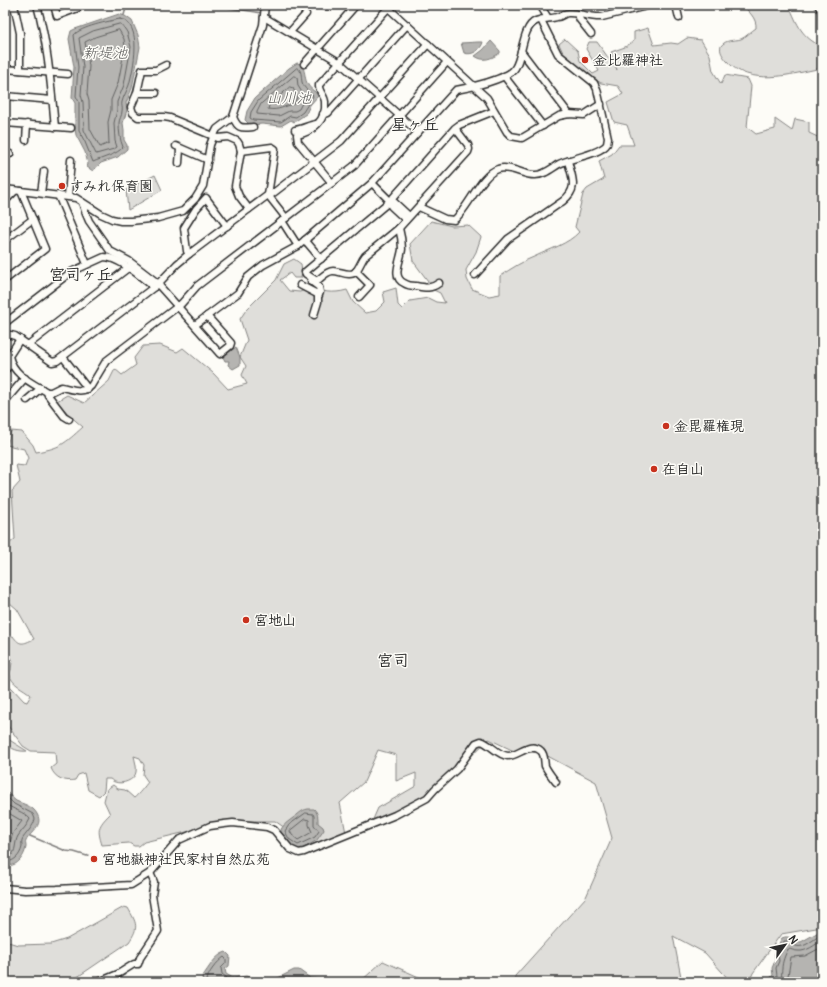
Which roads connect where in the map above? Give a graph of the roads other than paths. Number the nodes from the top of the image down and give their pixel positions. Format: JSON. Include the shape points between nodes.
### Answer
{"nodes":[{"id":1,"x":14,"y":5,"type":"edge"},
{"id":2,"x":37,"y":5,"type":"edge"},
{"id":3,"x":54,"y":5,"type":"edge"},
{"id":4,"x":265,"y":5,"type":"edge"},
{"id":5,"x":356,"y":5,"type":"edge"},
{"id":6,"x":540,"y":5,"type":"edge"},
{"id":7,"x":650,"y":5,"type":"edge"},
{"id":8,"x":676,"y":5,"type":"edge"},
{"id":9,"x":818,"y":5,"type":"edge"},
{"id":10,"x":387,"y":6,"type":"edge"},
{"id":11,"x":78,"y":8,"type":"dead end"},
{"id":12,"x":5,"y":10,"type":"edge"},
{"id":13,"x":822,"y":12,"type":"edge"},
{"id":14,"x":306,"y":14,"type":"dead end"},
{"id":15,"x":578,"y":15,"type":"junction"},
{"id":16,"x":264,"y":17,"type":"junction"},
{"id":17,"x":548,"y":18,"type":"junction"},
{"id":18,"x":679,"y":18,"type":"dead end"},
{"id":19,"x":541,"y":20,"type":"junction"},
{"id":20,"x":407,"y":25,"type":"junction"},
{"id":21,"x":290,"y":32,"type":"junction"},
{"id":22,"x":591,"y":34,"type":"dead end"},
{"id":23,"x":428,"y":44,"type":"junction"},
{"id":24,"x":318,"y":48,"type":"junction"},
{"id":25,"x":521,"y":51,"type":"junction"},
{"id":26,"x":340,"y":62,"type":"junction"},
{"id":27,"x":447,"y":62,"type":"junction"},
{"id":28,"x":304,"y":64,"type":"dead end"},
{"id":29,"x":166,"y":65,"type":"dead end"},
{"id":30,"x":5,"y":69,"type":"edge"},
{"id":31,"x":20,"y":70,"type":"junction"},
{"id":32,"x":50,"y":73,"type":"junction"},
{"id":33,"x":68,"y":74,"type":"dead end"},
{"id":34,"x":504,"y":76,"type":"junction"},
{"id":35,"x":359,"y":79,"type":"junction"},
{"id":36,"x":475,"y":86,"type":"junction"},
{"id":37,"x":137,"y":92,"type":"junction"},
{"id":38,"x":156,"y":93,"type":"dead end"},
{"id":39,"x":5,"y":96,"type":"edge"},
{"id":40,"x":380,"y":97,"type":"junction"},
{"id":41,"x":52,"y":100,"type":"junction"},
{"id":42,"x":601,"y":104,"type":"junction"},
{"id":43,"x":494,"y":111,"type":"junction"},
{"id":44,"x":323,"y":114,"type":"junction"},
{"id":45,"x":569,"y":114,"type":"junction"},
{"id":46,"x":400,"y":116,"type":"junction"},
{"id":47,"x":233,"y":117,"type":"junction"},
{"id":48,"x":5,"y":122,"type":"edge"},
{"id":49,"x":27,"y":124,"type":"junction"},
{"id":50,"x":317,"y":124,"type":"junction"},
{"id":51,"x":253,"y":126,"type":"dead end"},
{"id":52,"x":543,"y":126,"type":"junction"},
{"id":53,"x":55,"y":127,"type":"junction"},
{"id":54,"x":71,"y":128,"type":"dead end"},
{"id":55,"x":455,"y":128,"type":"junction"},
{"id":56,"x":295,"y":130,"type":"dead end"},
{"id":57,"x":418,"y":132,"type":"junction"},
{"id":58,"x":214,"y":135,"type":"junction"},
{"id":59,"x":26,"y":140,"type":"dead end"},
{"id":60,"x":241,"y":151,"type":"junction"},
{"id":61,"x":71,"y":160,"type":"dead end"},
{"id":62,"x":208,"y":160,"type":"junction"},
{"id":63,"x":314,"y":161,"type":"junction"},
{"id":64,"x":568,"y":161,"type":"junction"},
{"id":65,"x":179,"y":163,"type":"dead end"},
{"id":66,"x":44,"y":171,"type":"dead end"},
{"id":67,"x":332,"y":183,"type":"junction"},
{"id":68,"x":372,"y":183,"type":"junction"},
{"id":69,"x":5,"y":189,"type":"edge"},
{"id":70,"x":18,"y":191,"type":"junction"},
{"id":71,"x":41,"y":193,"type":"junction"},
{"id":72,"x":58,"y":195,"type":"junction"},
{"id":73,"x":268,"y":195,"type":"junction"},
{"id":74,"x":68,"y":196,"type":"junction"},
{"id":75,"x":5,"y":201,"type":"edge"},
{"id":76,"x":390,"y":201,"type":"junction"},
{"id":77,"x":82,"y":202,"type":"junction"},
{"id":78,"x":419,"y":207,"type":"junction"},
{"id":79,"x":249,"y":209,"type":"junction"},
{"id":80,"x":408,"y":218,"type":"junction"},
{"id":81,"x":33,"y":219,"type":"junction"},
{"id":82,"x":284,"y":220,"type":"junction"},
{"id":83,"x":227,"y":226,"type":"junction"},
{"id":84,"x":399,"y":228,"type":"junction"},
{"id":85,"x":5,"y":240,"type":"edge"},
{"id":86,"x":305,"y":240,"type":"junction"},
{"id":87,"x":298,"y":246,"type":"junction"},
{"id":88,"x":190,"y":254,"type":"junction"},
{"id":89,"x":321,"y":259,"type":"junction"},
{"id":90,"x":87,"y":264,"type":"junction"},
{"id":91,"x":128,"y":268,"type":"junction"},
{"id":92,"x":356,"y":272,"type":"junction"},
{"id":93,"x":306,"y":274,"type":"junction"},
{"id":94,"x":475,"y":275,"type":"dead end"},
{"id":95,"x":5,"y":280,"type":"edge"},
{"id":96,"x":439,"y":283,"type":"dead end"},
{"id":97,"x":300,"y":284,"type":"dead end"},
{"id":98,"x":156,"y":286,"type":"junction"},
{"id":99,"x":318,"y":295,"type":"junction"},
{"id":100,"x":359,"y":297,"type":"dead end"},
{"id":101,"x":178,"y":306,"type":"junction"},
{"id":102,"x":314,"y":315,"type":"dead end"},
{"id":103,"x":207,"y":316,"type":"junction"},
{"id":104,"x":5,"y":323,"type":"edge"},
{"id":105,"x":195,"y":325,"type":"junction"},
{"id":106,"x":8,"y":335,"type":"edge"},
{"id":107,"x":20,"y":339,"type":"junction"},
{"id":108,"x":28,"y":345,"type":"junction"},
{"id":109,"x":63,"y":357,"type":"junction"},
{"id":110,"x":11,"y":364,"type":"junction"},
{"id":111,"x":5,"y":370,"type":"edge"},
{"id":112,"x":25,"y":378,"type":"junction"},
{"id":113,"x":41,"y":388,"type":"junction"},
{"id":114,"x":88,"y":389,"type":"junction"},
{"id":115,"x":47,"y":392,"type":"junction"},
{"id":116,"x":27,"y":400,"type":"dead end"},
{"id":117,"x":5,"y":401,"type":"edge"},
{"id":118,"x":69,"y":419,"type":"dead end"},
{"id":119,"x":556,"y":782,"type":"dead end"},
{"id":120,"x":150,"y":873,"type":"junction"},
{"id":121,"x":5,"y":888,"type":"edge"},
{"id":122,"x":99,"y":982,"type":"edge"}],
"edges":[{"from":1,"to":12,"type":"street"},
{"from":1,"to":31,"type":"street","via":[[20,33]]},
{"from":2,"to":32,"type":"street"},
{"from":3,"to":11,"type":"street","via":[[57,16]]},
{"from":4,"to":16,"type":"street"},
{"from":5,"to":24,"type":"street"},
{"from":6,"to":17,"type":"street"},
{"from":7,"to":15,"type":"street","via":[[602,17]]},
{"from":8,"to":18,"type":"street"},
{"from":9,"to":13,"type":"street"},
{"from":10,"to":20,"type":"street"},
{"from":10,"to":26,"type":"street"},
{"from":14,"to":21,"type":"street"},
{"from":15,"to":17,"type":"street","via":[[569,13],[558,18]]},
{"from":15,"to":22,"type":"street"},
{"from":16,"to":21,"type":"street"},
{"from":16,"to":47,"type":"street"},
{"from":17,"to":19,"type":"street"},
{"from":19,"to":25,"type":"street","via":[[530,26]]},
{"from":19,"to":42,"type":"street","via":[[558,54],[594,83]]},
{"from":20,"to":23,"type":"street"},
{"from":20,"to":35,"type":"street"},
{"from":21,"to":24,"type":"street"},
{"from":23,"to":27,"type":"street"},
{"from":23,"to":40,"type":"street"},
{"from":24,"to":26,"type":"street"},
{"from":24,"to":28,"type":"street"},
{"from":25,"to":34,"type":"street","via":[[515,68]]},
{"from":25,"to":45,"type":"street"},
{"from":26,"to":35,"type":"street"},
{"from":26,"to":44,"type":"street","via":[[319,85],[325,102]]},
{"from":27,"to":36,"type":"street"},
{"from":27,"to":46,"type":"street"},
{"from":29,"to":37,"type":"street","via":[[156,70],[142,70]]},
{"from":30,"to":31,"type":"street"},
{"from":31,"to":32,"type":"street"},
{"from":32,"to":33,"type":"street"},
{"from":32,"to":41,"type":"street"},
{"from":34,"to":36,"type":"street"},
{"from":34,"to":52,"type":"street"},
{"from":35,"to":40,"type":"street"},
{"from":35,"to":44,"type":"street","via":[[328,113]]},
{"from":36,"to":43,"type":"street","via":[[487,98]]},
{"from":36,"to":57,"type":"street","via":[[456,90]]},
{"from":37,"to":38,"type":"street"},
{"from":37,"to":58,"type":"street","via":[[131,107],[136,116],[170,118]]},
{"from":39,"to":41,"type":"street"},
{"from":40,"to":46,"type":"street"},
{"from":40,"to":63,"type":"street","via":[[341,141]]},
{"from":41,"to":53,"type":"street"},
{"from":42,"to":45,"type":"street","via":[[584,115]]},
{"from":42,"to":64,"type":"street","via":[[607,144],[601,150]]},
{"from":43,"to":52,"type":"street","via":[[507,132],[517,138],[528,136]]},
{"from":43,"to":55,"type":"street"},
{"from":44,"to":50,"type":"street"},
{"from":45,"to":52,"type":"street","via":[[559,116]]},
{"from":46,"to":57,"type":"street"},
{"from":46,"to":67,"type":"street","via":[[359,162]]},
{"from":47,"to":51,"type":"street","via":[[240,127]]},
{"from":47,"to":58,"type":"street","via":[[217,129]]},
{"from":48,"to":49,"type":"street"},
{"from":49,"to":53,"type":"street"},
{"from":49,"to":59,"type":"street"},
{"from":50,"to":56,"type":"street"},
{"from":50,"to":63,"type":"street","via":[[310,131],[297,135],[298,142]]},
{"from":53,"to":54,"type":"street"},
{"from":55,"to":76,"type":"street"},
{"from":55,"to":78,"type":"street","via":[[468,146],[468,152]]},
{"from":57,"to":68,"type":"street"},
{"from":58,"to":60,"type":"street","via":[[218,138],[232,138],[239,144]]},
{"from":58,"to":62,"type":"street"},
{"from":60,"to":73,"type":"street","via":[[272,147],[275,149]]},
{"from":60,"to":79,"type":"street","via":[[235,186]]},
{"from":61,"to":74,"type":"street"},
{"from":62,"to":65,"type":"street","via":[[178,148]]},
{"from":62,"to":77,"type":"street","via":[[200,192],[188,207],[176,214],[121,221],[101,214]]},
{"from":63,"to":67,"type":"street"},
{"from":63,"to":73,"type":"street"},
{"from":64,"to":78,"type":"street","via":[[539,175],[505,168],[498,169],[481,183],[454,220],[445,219]]},
{"from":64,"to":94,"type":"street","via":[[573,181],[571,193],[508,239]]},
{"from":66,"to":71,"type":"street"},
{"from":67,"to":82,"type":"street"},
{"from":68,"to":76,"type":"street"},
{"from":68,"to":86,"type":"street"},
{"from":69,"to":70,"type":"street"},
{"from":70,"to":71,"type":"street"},
{"from":70,"to":75,"type":"street"},
{"from":70,"to":81,"type":"street"},
{"from":71,"to":72,"type":"street"},
{"from":72,"to":74,"type":"street"},
{"from":72,"to":90,"type":"street"},
{"from":73,"to":79,"type":"street"},
{"from":73,"to":82,"type":"street"},
{"from":74,"to":77,"type":"street"},
{"from":76,"to":80,"type":"street","via":[[391,206]]},
{"from":76,"to":89,"type":"street"},
{"from":77,"to":98,"type":"street","via":[[89,221],[110,251],[129,261],[155,281]]},
{"from":78,"to":80,"type":"street"},
{"from":79,"to":83,"type":"street"},
{"from":80,"to":84,"type":"street"},
{"from":81,"to":85,"type":"street"},
{"from":81,"to":95,"type":"street","via":[[45,249]]},
{"from":82,"to":87,"type":"street"},
{"from":82,"to":101,"type":"street","via":[[197,286]]},
{"from":83,"to":88,"type":"street"},
{"from":83,"to":88,"type":"street","via":[[206,198],[184,228],[187,251]]},
{"from":84,"to":92,"type":"street","via":[[361,260]]},
{"from":84,"to":96,"type":"street","via":[[402,239],[397,270],[399,279],[405,284],[429,288]]},
{"from":86,"to":87,"type":"street"},
{"from":86,"to":89,"type":"street"},
{"from":87,"to":103,"type":"street","via":[[263,265],[248,277],[238,292]]},
{"from":88,"to":98,"type":"street"},
{"from":89,"to":93,"type":"street","via":[[305,272]]},
{"from":90,"to":91,"type":"street","via":[[108,257]]},
{"from":90,"to":104,"type":"street","via":[[71,272]]},
{"from":91,"to":98,"type":"street"},
{"from":91,"to":108,"type":"street"},
{"from":92,"to":93,"type":"street","via":[[327,272],[317,281]]},
{"from":92,"to":100,"type":"street","via":[[370,285]]},
{"from":93,"to":99,"type":"street","via":[[304,276],[319,287]]},
{"from":97,"to":99,"type":"street"},
{"from":98,"to":101,"type":"street"},
{"from":98,"to":109,"type":"street"},
{"from":99,"to":102,"type":"street"},
{"from":101,"to":105,"type":"street"},
{"from":101,"to":114,"type":"street","via":[[106,361]]},
{"from":103,"to":105,"type":"street"},
{"from":103,"to":105,"type":"street","via":[[231,343],[220,354]]},
{"from":104,"to":106,"type":"street"},
{"from":106,"to":107,"type":"street"},
{"from":107,"to":108,"type":"street"},
{"from":107,"to":110,"type":"street","via":[[9,356]]},
{"from":108,"to":109,"type":"street","via":[[52,362]]},
{"from":109,"to":114,"type":"street"},
{"from":110,"to":111,"type":"street"},
{"from":110,"to":112,"type":"street"},
{"from":112,"to":113,"type":"street"},
{"from":112,"to":117,"type":"street"},
{"from":113,"to":115,"type":"street"},
{"from":113,"to":116,"type":"street"},
{"from":114,"to":115,"type":"street","via":[[83,392],[61,387]]},
{"from":115,"to":118,"type":"street"},
{"from":119,"to":120,"type":"street","via":[[546,768],[539,750],[531,748],[508,756],[480,741],[457,769],[427,798],[304,852],[299,853],[290,849],[274,830],[267,827],[224,824],[210,826],[179,840]]},
{"from":120,"to":121,"type":"street","via":[[131,885],[25,890]]},
{"from":120,"to":122,"type":"street","via":[[154,882],[152,895],[158,931],[138,964]]}]}
